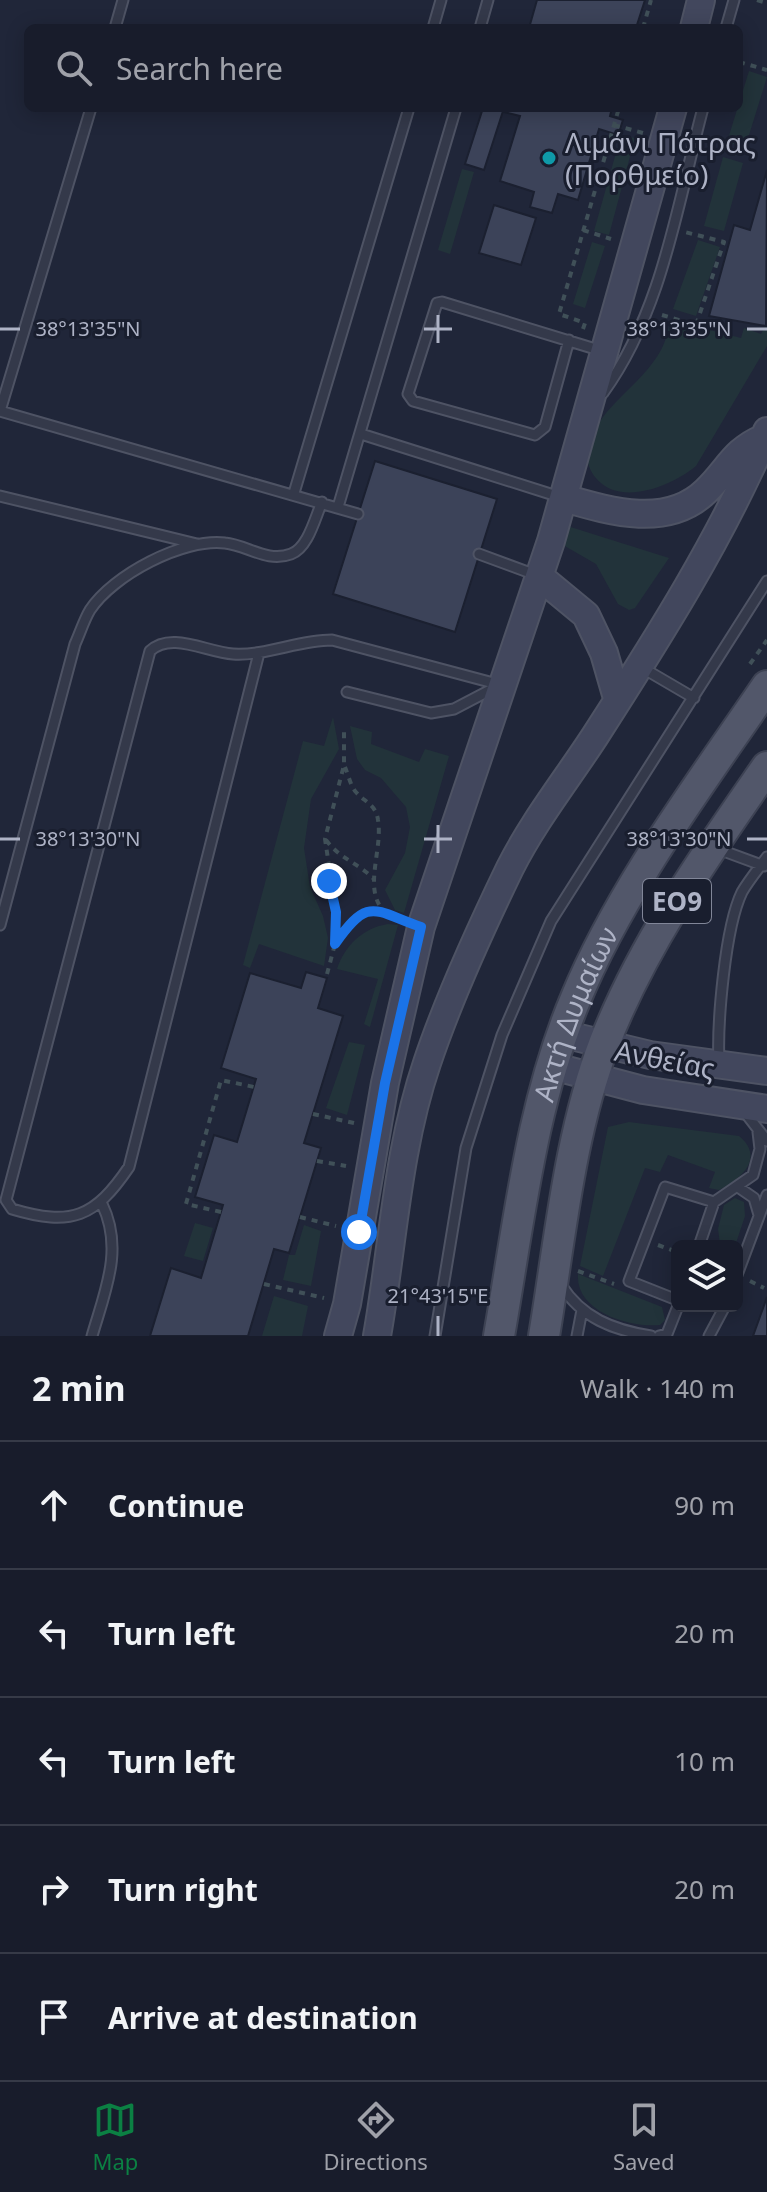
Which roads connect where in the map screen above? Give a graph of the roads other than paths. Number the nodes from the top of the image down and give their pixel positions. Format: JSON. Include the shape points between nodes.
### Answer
{"nodes":[{"id":1,"x":123,"y":0,"type":"edge"},
{"id":2,"x":441,"y":0,"type":"edge"},
{"id":3,"x":488,"y":0,"type":"edge"},
{"id":4,"x":701,"y":0,"type":"edge"},
{"id":5,"x":734,"y":0,"type":"edge"},
{"id":6,"x":116,"y":24,"type":"edge"},
{"id":7,"x":434,"y":24,"type":"edge"},
{"id":8,"x":481,"y":24,"type":"edge"},
{"id":9,"x":695,"y":24,"type":"edge"},
{"id":10,"x":727,"y":24,"type":"edge"},
{"id":11,"x":90,"y":112,"type":"edge"},
{"id":12,"x":408,"y":112,"type":"edge"},
{"id":13,"x":455,"y":112,"type":"edge"},
{"id":14,"x":672,"y":112,"type":"edge"},
{"id":15,"x":702,"y":112,"type":"edge"},
{"id":16,"x":569,"y":340,"type":"junction"},
{"id":17,"x":604,"y":345,"type":"junction"},
{"id":18,"x":0,"y":411,"type":"edge"},
{"id":19,"x":590,"y":411,"type":"junction"},
{"id":20,"x":361,"y":434,"type":"junction"},
{"id":21,"x":766,"y":435,"type":"edge"},
{"id":22,"x":294,"y":493,"type":"junction"},
{"id":23,"x":0,"y":496,"type":"edge"},
{"id":24,"x":564,"y":498,"type":"junction"},
{"id":25,"x":322,"y":502,"type":"junction"},
{"id":26,"x":338,"y":507,"type":"junction"},
{"id":27,"x":358,"y":514,"type":"dead end"},
{"id":28,"x":197,"y":544,"type":"junction"},
{"id":29,"x":479,"y":554,"type":"dead end"},
{"id":30,"x":540,"y":577,"type":"junction"},
{"id":31,"x":767,"y":581,"type":"edge"},
{"id":32,"x":259,"y":653,"type":"junction"},
{"id":33,"x":638,"y":665,"type":"junction"},
{"id":34,"x":501,"y":685,"type":"junction"},
{"id":35,"x":767,"y":686,"type":"edge"},
{"id":36,"x":347,"y":692,"type":"dead end"},
{"id":37,"x":617,"y":698,"type":"junction"},
{"id":38,"x":694,"y":698,"type":"junction"},
{"id":39,"x":767,"y":767,"type":"edge"},
{"id":40,"x":712,"y":847,"type":"junction"},
{"id":41,"x":765,"y":863,"type":"edge"},
{"id":42,"x":0,"y":925,"type":"edge"},
{"id":43,"x":563,"y":1034,"type":"junction"},
{"id":44,"x":604,"y":1044,"type":"junction"},
{"id":45,"x":719,"y":1065,"type":"junction"},
{"id":46,"x":552,"y":1066,"type":"junction"},
{"id":47,"x":767,"y":1071,"type":"edge"},
{"id":48,"x":593,"y":1077,"type":"junction"},
{"id":49,"x":762,"y":1121,"type":"edge"},
{"id":50,"x":767,"y":1141,"type":"edge"},
{"id":51,"x":738,"y":1187,"type":"junction"},
{"id":52,"x":767,"y":1195,"type":"edge"},
{"id":53,"x":714,"y":1202,"type":"junction"},
{"id":54,"x":102,"y":1204,"type":"junction"},
{"id":55,"x":759,"y":1215,"type":"junction"},
{"id":56,"x":701,"y":1240,"type":"edge"},
{"id":57,"x":743,"y":1259,"type":"edge"},
{"id":58,"x":554,"y":1275,"type":"junction"},
{"id":59,"x":671,"y":1300,"type":"edge"},
{"id":60,"x":582,"y":1310,"type":"junction"},
{"id":61,"x":676,"y":1312,"type":"edge"},
{"id":62,"x":722,"y":1312,"type":"edge"},
{"id":63,"x":92,"y":1336,"type":"edge"},
{"id":64,"x":338,"y":1336,"type":"edge"},
{"id":65,"x":377,"y":1336,"type":"edge"},
{"id":66,"x":435,"y":1336,"type":"edge"},
{"id":67,"x":499,"y":1336,"type":"edge"},
{"id":68,"x":544,"y":1336,"type":"edge"},
{"id":69,"x":577,"y":1336,"type":"edge"},
{"id":70,"x":651,"y":1336,"type":"edge"},
{"id":71,"x":659,"y":1336,"type":"edge"},
{"id":72,"x":709,"y":1336,"type":"edge"}],
"edges":[{"from":1,"to":6,"type":"lane"},
{"from":2,"to":7,"type":"lane"},
{"from":3,"to":8,"type":"lane"},
{"from":4,"to":9,"type":"main road"},
{"from":5,"to":10,"type":"lane"},
{"from":11,"to":18,"type":"lane"},
{"from":12,"to":22,"type":"lane"},
{"from":13,"to":20,"type":"lane"},
{"from":14,"to":17,"type":"main road"},
{"from":15,"to":19,"type":"lane","via":[[649,311],[618,373]]},
{"from":16,"to":16,"type":"lane","via":[[437,303],[408,394],[413,401],[535,435],[545,427]]},
{"from":16,"to":17,"type":"lane"},
{"from":17,"to":19,"type":"main road"},
{"from":18,"to":22,"type":"lane"},
{"from":19,"to":24,"type":"main road"},
{"from":20,"to":24,"type":"lane"},
{"from":20,"to":26,"type":"lane"},
{"from":21,"to":24,"type":"main road","via":[[742,447],[705,492],[672,511],[628,514]]},
{"from":21,"to":33,"type":"main road","via":[[683,596]]},
{"from":22,"to":25,"type":"lane"},
{"from":23,"to":28,"type":"lane"},
{"from":24,"to":30,"type":"main road"},
{"from":25,"to":26,"type":"lane"},
{"from":25,"to":28,"type":"lane","via":[[302,547],[291,554],[272,557],[225,543]]},
{"from":26,"to":27,"type":"lane"},
{"from":28,"to":42,"type":"lane","via":[[154,559],[124,577],[91,608],[75,644]]},
{"from":29,"to":30,"type":"lane"},
{"from":30,"to":34,"type":"main road"},
{"from":30,"to":37,"type":"main road","via":[[586,615]]},
{"from":31,"to":38,"type":"lane"},
{"from":32,"to":34,"type":"lane","via":[[304,640],[332,640]]},
{"from":32,"to":54,"type":"lane","via":[[129,1167]]},
{"from":32,"to":54,"type":"lane","via":[[233,654],[170,641],[150,651],[6,1200],[12,1209],[62,1217]]},
{"from":33,"to":37,"type":"main road"},
{"from":33,"to":38,"type":"lane"},
{"from":34,"to":36,"type":"lane","via":[[454,709],[431,713]]},
{"from":34,"to":64,"type":"main road","via":[[421,927]]},
{"from":35,"to":43,"type":"main road","name":"Ακτή Δυμαίων","number":"ΕΟ9","via":[[611,928],[574,1000]]},
{"from":37,"to":65,"type":"main road","via":[[511,866],[427,1064],[392,1223]]},
{"from":38,"to":66,"type":"lane","via":[[551,921],[502,1035],[466,1148]]},
{"from":39,"to":40,"type":"main road","name":"Ακτή Δυμαίων","number":"ΕΟ9"},
{"from":40,"to":41,"type":"lane"},
{"from":40,"to":44,"type":"main road","name":"Ακτή Δυμαίων","number":"ΕΟ9","via":[[646,953]]},
{"from":41,"to":45,"type":"lane","via":[[737,908],[720,1000]]},
{"from":43,"to":44,"type":"main road","name":"Ανθείας"},
{"from":43,"to":46,"type":"main road","name":"Ακτή Δυμαίων","number":"ΕΟ9"},
{"from":44,"to":45,"type":"main road","name":"Ανθείας"},
{"from":44,"to":48,"type":"main road","name":"Ακτή Δυμαίων","number":"ΕΟ9"},
{"from":45,"to":47,"type":"main road","name":"Ανθείας"},
{"from":46,"to":48,"type":"main road","name":"Ανθείας"},
{"from":46,"to":67,"type":"main road","name":"Ακτή Δυμαίων","number":"ΕΟ9","via":[[533,1140]]},
{"from":48,"to":49,"type":"main road","name":"Ανθείας","via":[[740,1105]]},
{"from":48,"to":58,"type":"main road","name":"Ακτή Δυμαίων","number":"ΕΟ9"},
{"from":49,"to":50,"type":"lane"},
{"from":49,"to":51,"type":"lane","via":[[758,1163]]},
{"from":51,"to":53,"type":"lane"},
{"from":51,"to":55,"type":"lane","via":[[754,1198]]},
{"from":52,"to":55,"type":"lane"},
{"from":53,"to":56,"type":"lane"},
{"from":53,"to":59,"type":"lane","via":[[665,1187],[629,1281]]},
{"from":54,"to":63,"type":"lane","via":[[112,1226],[111,1266]]},
{"from":55,"to":57,"type":"lane"},
{"from":58,"to":60,"type":"lane"},
{"from":58,"to":68,"type":"main road","name":"Ακτή Δυμαίων","number":"ΕΟ9"},
{"from":60,"to":69,"type":"lane"},
{"from":60,"to":70,"type":"lane","via":[[596,1321]]},
{"from":61,"to":71,"type":"lane","via":[[667,1334]]},
{"from":62,"to":72,"type":"lane"}]}
